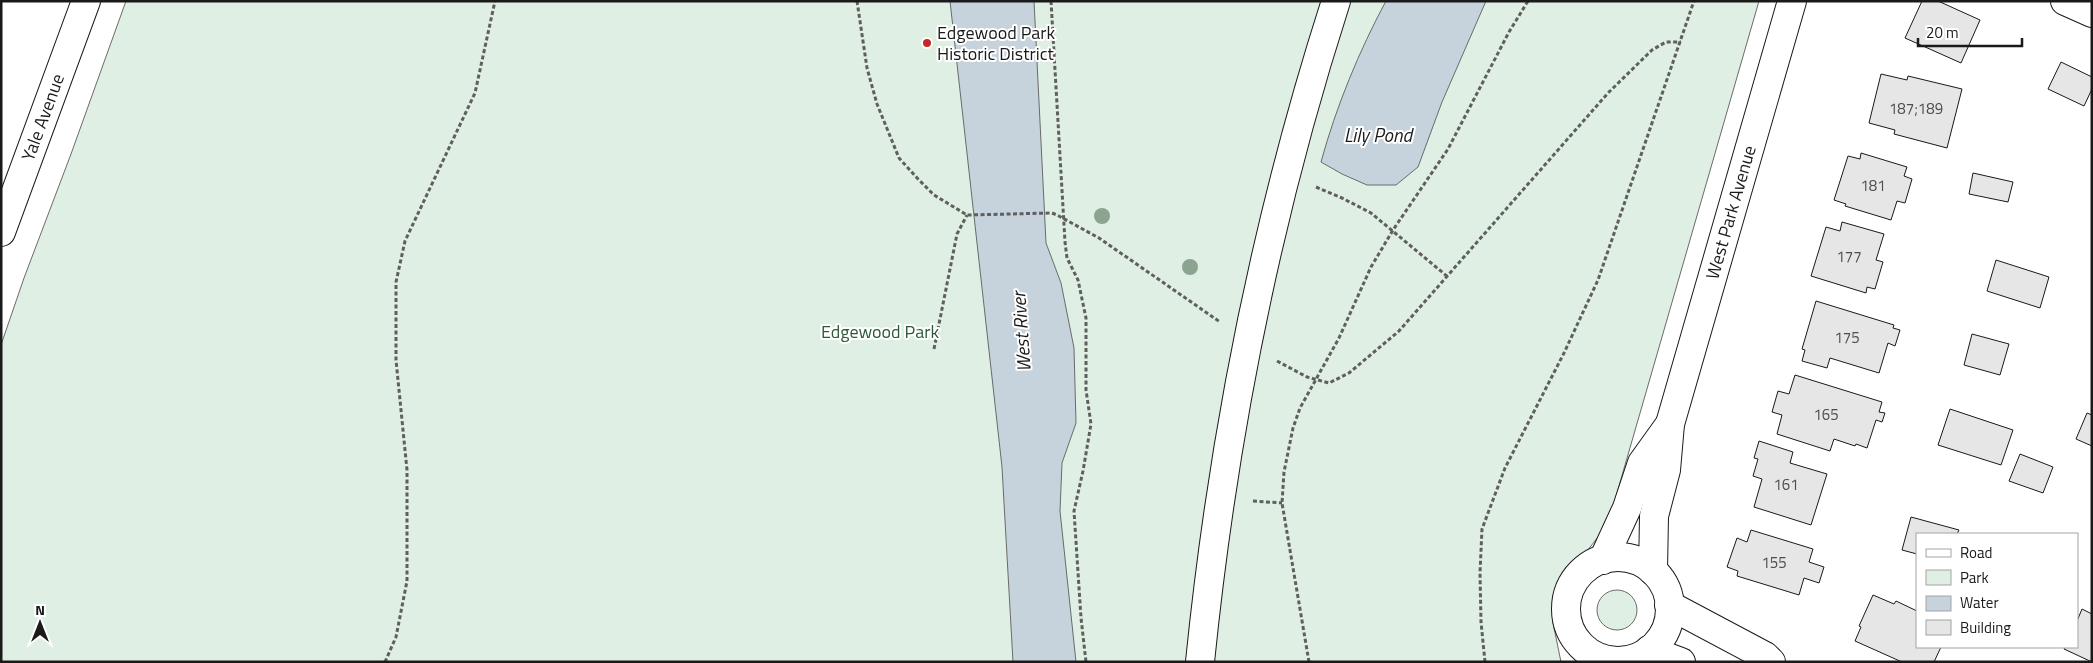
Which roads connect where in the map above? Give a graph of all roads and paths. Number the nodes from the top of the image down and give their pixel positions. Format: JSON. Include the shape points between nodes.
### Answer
{"nodes":[{"id":1,"x":86,"y":1,"type":"edge"},
{"id":2,"x":495,"y":1,"type":"edge"},
{"id":3,"x":857,"y":1,"type":"edge"},
{"id":4,"x":1051,"y":1,"type":"edge"},
{"id":5,"x":1336,"y":1,"type":"edge"},
{"id":6,"x":1528,"y":1,"type":"edge"},
{"id":7,"x":1694,"y":1,"type":"edge"},
{"id":8,"x":1792,"y":1,"type":"edge"},
{"id":9,"x":2066,"y":1,"type":"edge"},
{"id":10,"x":2092,"y":13,"type":"edge"},
{"id":11,"x":1681,"y":42,"type":"junction"},
{"id":12,"x":1284,"y":178,"type":"junction"},
{"id":13,"x":967,"y":215,"type":"junction"},
{"id":14,"x":1063,"y":218,"type":"junction"},
{"id":15,"x":1393,"y":230,"type":"junction"},
{"id":16,"x":1,"y":232,"type":"edge"},
{"id":17,"x":1448,"y":277,"type":"junction"},
{"id":18,"x":1247,"y":340,"type":"junction"},
{"id":19,"x":934,"y":349,"type":"dead end"},
{"id":20,"x":1316,"y":381,"type":"junction"},
{"id":21,"x":1670,"y":424,"type":"junction"},
{"id":22,"x":1603,"y":560,"type":"junction"},
{"id":23,"x":1653,"y":571,"type":"junction"},
{"id":24,"x":1669,"y":605,"type":"junction"},
{"id":25,"x":1649,"y":650,"type":"junction"},
{"id":26,"x":1576,"y":652,"type":"edge"},
{"id":27,"x":1619,"y":661,"type":"edge"},
{"id":28,"x":385,"y":662,"type":"edge"},
{"id":29,"x":1086,"y":662,"type":"edge"},
{"id":30,"x":1200,"y":662,"type":"edge"},
{"id":31,"x":1308,"y":662,"type":"edge"},
{"id":32,"x":1485,"y":662,"type":"edge"},
{"id":33,"x":1681,"y":662,"type":"edge"},
{"id":34,"x":1771,"y":662,"type":"edge"}],
"edges":[{"from":1,"to":16,"type":"street","name":"Yale Avenue"},
{"from":2,"to":28,"type":"path","via":[[475,93],[405,240],[396,282],[396,360],[407,470],[407,581],[396,637]]},
{"from":3,"to":13,"type":"path","via":[[867,68],[877,104],[899,158],[934,195]]},
{"from":4,"to":14,"type":"path"},
{"from":5,"to":12,"type":"street"},
{"from":6,"to":15,"type":"path","via":[[1448,149]]},
{"from":7,"to":11,"type":"path"},
{"from":8,"to":21,"type":"street","name":"West Park Avenue"},
{"from":9,"to":10,"type":"street"},
{"from":11,"to":17,"type":"path","via":[[1666,42],[1652,50],[1608,93]]},
{"from":11,"to":32,"type":"path","via":[[1598,280],[1505,468],[1482,529],[1481,622]]},
{"from":12,"to":15,"type":"path","via":[[1342,198],[1371,213]]},
{"from":12,"to":18,"type":"street"},
{"from":13,"to":14,"type":"path","via":[[1052,213]]},
{"from":13,"to":19,"type":"path","via":[[955,241]]},
{"from":14,"to":18,"type":"path","via":[[1099,238]]},
{"from":14,"to":29,"type":"path","via":[[1067,258],[1078,280],[1086,318],[1086,390],[1091,424],[1074,511]]},
{"from":15,"to":17,"type":"path"},
{"from":15,"to":20,"type":"path","via":[[1371,267]]},
{"from":17,"to":20,"type":"path","via":[[1399,331],[1349,373],[1329,383]]},
{"from":18,"to":20,"type":"path"},
{"from":18,"to":30,"type":"street","via":[[1207,589]]},
{"from":20,"to":31,"type":"path","via":[[1300,408],[1293,428],[1284,472],[1282,503]]},
{"from":21,"to":22,"type":"street","name":"West Park Avenue","via":[[1642,463],[1627,508]]},
{"from":21,"to":23,"type":"street","name":"West Park Avenue","via":[[1666,470],[1654,516]]},
{"from":22,"to":23,"type":"street","via":[[1617,557],[1633,559]]},
{"from":22,"to":26,"type":"street","via":[[1578,575],[1569,591],[1565,608]]},
{"from":23,"to":24,"type":"street","via":[[1668,593]]},
{"from":24,"to":25,"type":"street","via":[[1665,632]]},
{"from":24,"to":34,"type":"street"},
{"from":25,"to":27,"type":"street"},
{"from":25,"to":33,"type":"street"},
{"from":26,"to":27,"type":"street"}]}
